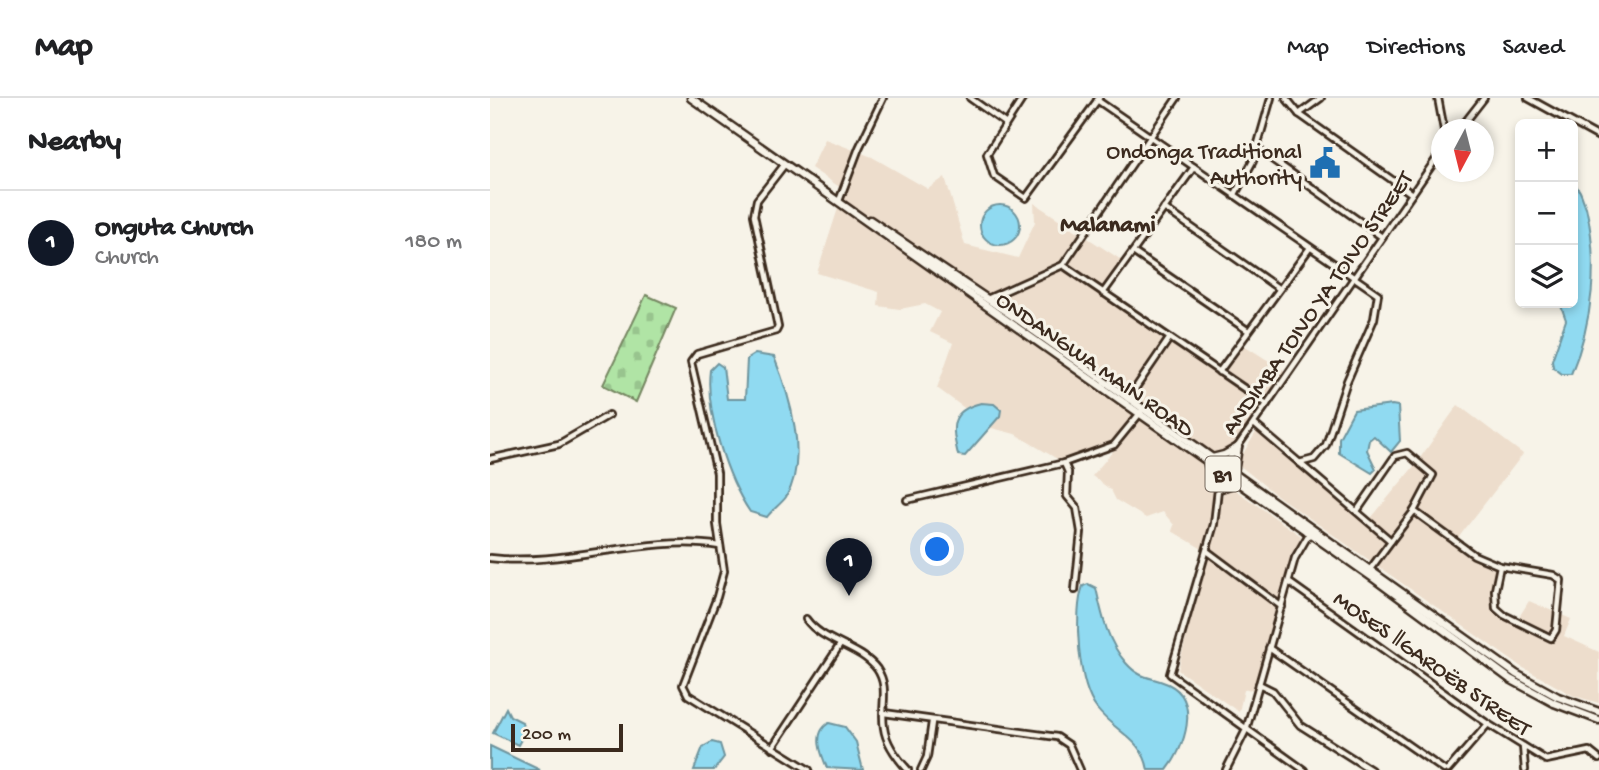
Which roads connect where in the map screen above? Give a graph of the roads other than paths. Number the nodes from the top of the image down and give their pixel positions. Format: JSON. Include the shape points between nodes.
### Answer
{"nodes":[{"id":1,"x":691,"y":98,"type":"edge"},
{"id":2,"x":883,"y":98,"type":"edge"},
{"id":3,"x":970,"y":98,"type":"edge"},
{"id":4,"x":1023,"y":98,"type":"edge"},
{"id":5,"x":1177,"y":98,"type":"edge"},
{"id":6,"x":1270,"y":98,"type":"edge"},
{"id":7,"x":1286,"y":98,"type":"edge"},
{"id":8,"x":1321,"y":98,"type":"edge"},
{"id":9,"x":1438,"y":98,"type":"edge"},
{"id":10,"x":1484,"y":98,"type":"edge"},
{"id":11,"x":1529,"y":98,"type":"edge"},
{"id":12,"x":1098,"y":99,"type":"edge"},
{"id":13,"x":1298,"y":114,"type":"junction"},
{"id":14,"x":1442,"y":119,"type":"edge"},
{"id":15,"x":1468,"y":119,"type":"edge"},
{"id":16,"x":1005,"y":123,"type":"junction"},
{"id":17,"x":1150,"y":137,"type":"junction"},
{"id":18,"x":1599,"y":137,"type":"edge"},
{"id":19,"x":1256,"y":148,"type":"junction"},
{"id":20,"x":785,"y":163,"type":"junction"},
{"id":21,"x":1431,"y":166,"type":"edge"},
{"id":22,"x":1194,"y":167,"type":"junction"},
{"id":23,"x":1412,"y":194,"type":"junction"},
{"id":24,"x":1234,"y":196,"type":"junction"},
{"id":25,"x":838,"y":201,"type":"junction"},
{"id":26,"x":1164,"y":208,"type":"junction"},
{"id":27,"x":1382,"y":237,"type":"junction"},
{"id":28,"x":1309,"y":248,"type":"junction"},
{"id":29,"x":1133,"y":252,"type":"junction"},
{"id":30,"x":1063,"y":265,"type":"junction"},
{"id":31,"x":1352,"y":279,"type":"junction"},
{"id":32,"x":1279,"y":288,"type":"junction"},
{"id":33,"x":1103,"y":293,"type":"junction"},
{"id":34,"x":984,"y":301,"type":"junction"},
{"id":35,"x":1247,"y":330,"type":"junction"},
{"id":36,"x":1169,"y":339,"type":"junction"},
{"id":37,"x":1084,"y":372,"type":"junction"},
{"id":38,"x":1219,"y":372,"type":"junction"},
{"id":39,"x":1128,"y":399,"type":"junction"},
{"id":40,"x":1267,"y":404,"type":"junction"},
{"id":41,"x":1141,"y":412,"type":"junction"},
{"id":42,"x":609,"y":415,"type":"dead end"},
{"id":43,"x":1254,"y":424,"type":"junction"},
{"id":44,"x":1238,"y":447,"type":"junction"},
{"id":45,"x":490,"y":459,"type":"edge"},
{"id":46,"x":1210,"y":460,"type":"junction"},
{"id":47,"x":1064,"y":463,"type":"junction"},
{"id":48,"x":1299,"y":463,"type":"junction"},
{"id":49,"x":1222,"y":469,"type":"junction"},
{"id":50,"x":1234,"y":473,"type":"junction"},
{"id":51,"x":1236,"y":483,"type":"junction"},
{"id":52,"x":1218,"y":489,"type":"junction"},
{"id":53,"x":1262,"y":492,"type":"junction"},
{"id":54,"x":907,"y":500,"type":"dead end"},
{"id":55,"x":1357,"y":511,"type":"junction"},
{"id":56,"x":1414,"y":511,"type":"junction"},
{"id":57,"x":1308,"y":534,"type":"junction"},
{"id":58,"x":1391,"y":541,"type":"junction"},
{"id":59,"x":720,"y":546,"type":"junction"},
{"id":60,"x":1207,"y":551,"type":"junction"},
{"id":61,"x":490,"y":558,"type":"edge"},
{"id":62,"x":1500,"y":566,"type":"junction"},
{"id":63,"x":1368,"y":571,"type":"junction"},
{"id":64,"x":1290,"y":583,"type":"junction"},
{"id":65,"x":1075,"y":590,"type":"dead end"},
{"id":66,"x":1282,"y":607,"type":"junction"},
{"id":67,"x":806,"y":619,"type":"dead end"},
{"id":68,"x":840,"y":645,"type":"junction"},
{"id":69,"x":1269,"y":648,"type":"junction"},
{"id":70,"x":1259,"y":684,"type":"junction"},
{"id":71,"x":1545,"y":695,"type":"junction"},
{"id":72,"x":1599,"y":712,"type":"edge"},
{"id":73,"x":884,"y":713,"type":"junction"},
{"id":74,"x":1599,"y":720,"type":"edge"},
{"id":75,"x":932,"y":722,"type":"junction"},
{"id":76,"x":1488,"y":724,"type":"junction"},
{"id":77,"x":1246,"y":730,"type":"junction"},
{"id":78,"x":1523,"y":746,"type":"junction"},
{"id":79,"x":772,"y":748,"type":"junction"},
{"id":80,"x":1599,"y":758,"type":"edge"},
{"id":81,"x":809,"y":770,"type":"edge"},
{"id":82,"x":908,"y":770,"type":"edge"},
{"id":83,"x":921,"y":770,"type":"edge"},
{"id":84,"x":1080,"y":770,"type":"edge"},
{"id":85,"x":1226,"y":770,"type":"edge"},
{"id":86,"x":1304,"y":770,"type":"edge"},
{"id":87,"x":1371,"y":770,"type":"edge"},
{"id":88,"x":1446,"y":770,"type":"edge"},
{"id":89,"x":1525,"y":770,"type":"edge"}],
"edges":[{"from":1,"to":20,"type":"main road","name":"ONDANGWA MAIN ROAD","number":"B1"},
{"from":2,"to":25,"type":"street"},
{"from":3,"to":16,"type":"street"},
{"from":4,"to":16,"type":"street"},
{"from":5,"to":17,"type":"street"},
{"from":6,"to":19,"type":"street"},
{"from":7,"to":13,"type":"street"},
{"from":8,"to":13,"type":"street"},
{"from":9,"to":14,"type":"street"},
{"from":10,"to":15,"type":"street"},
{"from":11,"to":18,"type":"street"},
{"from":12,"to":16,"type":"street","via":[[1026,198],[1002,183],[988,163],[988,148]]},
{"from":12,"to":17,"type":"street"},
{"from":13,"to":23,"type":"street"},
{"from":17,"to":22,"type":"street"},
{"from":17,"to":30,"type":"street"},
{"from":19,"to":24,"type":"street"},
{"from":19,"to":27,"type":"street"},
{"from":20,"to":25,"type":"main road","name":"ONDANGWA MAIN ROAD","number":"B1"},
{"from":20,"to":59,"type":"street","via":[[757,200],[754,215],[778,327],[697,354],[691,362],[717,473]]},
{"from":21,"to":23,"type":"street","name":"ANDIMBA TOIVO YA TOIVO STREET"},
{"from":22,"to":24,"type":"street"},
{"from":22,"to":26,"type":"street"},
{"from":23,"to":27,"type":"street","name":"ANDIMBA TOIVO YA TOIVO STREET"},
{"from":24,"to":28,"type":"street"},
{"from":25,"to":34,"type":"main road","name":"ONDANGWA MAIN ROAD","number":"B1"},
{"from":26,"to":29,"type":"street"},
{"from":26,"to":32,"type":"street"},
{"from":27,"to":31,"type":"street","name":"ANDIMBA TOIVO YA TOIVO STREET"},
{"from":28,"to":31,"type":"street"},
{"from":28,"to":32,"type":"street"},
{"from":29,"to":33,"type":"street"},
{"from":29,"to":35,"type":"street"},
{"from":30,"to":33,"type":"street"},
{"from":30,"to":34,"type":"street"},
{"from":31,"to":40,"type":"street","name":"ANDIMBA TOIVO YA TOIVO STREET"},
{"from":31,"to":48,"type":"street","via":[[1378,294],[1374,319],[1326,445],[1314,459]]},
{"from":32,"to":35,"type":"street"},
{"from":33,"to":36,"type":"street"},
{"from":34,"to":37,"type":"main road","name":"ONDANGWA MAIN ROAD","number":"B1"},
{"from":35,"to":38,"type":"street"},
{"from":36,"to":38,"type":"street"},
{"from":36,"to":39,"type":"street"},
{"from":37,"to":39,"type":"main road","name":"ONDANGWA MAIN ROAD","number":"B1"},
{"from":37,"to":41,"type":"main road","name":"ONDANGWA MAIN ROAD","number":"B1"},
{"from":38,"to":40,"type":"street"},
{"from":39,"to":41,"type":"main road","name":"ONDANGWA MAIN ROAD","number":"B1"},
{"from":40,"to":43,"type":"street","name":"ANDIMBA TOIVO YA TOIVO STREET"},
{"from":41,"to":46,"type":"main road","name":"ONDANGWA MAIN ROAD","number":"B1"},
{"from":41,"to":47,"type":"street","via":[[1114,445]]},
{"from":42,"to":45,"type":"street","via":[[559,444]]},
{"from":43,"to":44,"type":"street","name":"ANDIMBA TOIVO YA TOIVO STREET"},
{"from":43,"to":48,"type":"street"},
{"from":44,"to":46,"type":"main road"},
{"from":44,"to":49,"type":"street","name":"ANDIMBA TOIVO YA TOIVO STREET"},
{"from":44,"to":50,"type":"main road"},
{"from":46,"to":49,"type":"main road","name":"ONDANGWA MAIN ROAD","number":"B1"},
{"from":46,"to":52,"type":"main road"},
{"from":47,"to":54,"type":"street"},
{"from":47,"to":65,"type":"street","via":[[1067,496],[1077,508],[1081,532]]},
{"from":48,"to":55,"type":"street"},
{"from":49,"to":50,"type":"main road","name":"ONDANGWA MAIN ROAD","number":"B1"},
{"from":49,"to":51,"type":"main road","name":"ONDANGWA MAIN ROAD","number":"B1"},
{"from":49,"to":52,"type":"street"},
{"from":50,"to":53,"type":"main road","name":"ONDANGWA MAIN ROAD","number":"B1"},
{"from":51,"to":52,"type":"main road"},
{"from":51,"to":57,"type":"main road","name":"ONDANGWA MAIN ROAD","number":"B1"},
{"from":52,"to":60,"type":"street"},
{"from":53,"to":57,"type":"street"},
{"from":53,"to":63,"type":"main road","name":"ONDANGWA MAIN ROAD","number":"B1"},
{"from":55,"to":56,"type":"street","via":[[1395,456],[1403,453],[1433,475]]},
{"from":55,"to":58,"type":"street"},
{"from":56,"to":58,"type":"street"},
{"from":56,"to":62,"type":"street","via":[[1474,555]]},
{"from":57,"to":63,"type":"main road","name":"ONDANGWA MAIN ROAD","number":"B1"},
{"from":57,"to":64,"type":"street"},
{"from":58,"to":63,"type":"street"},
{"from":59,"to":61,"type":"street","via":[[674,543],[535,561]]},
{"from":59,"to":79,"type":"street","via":[[723,578],[683,685],[688,695]]},
{"from":60,"to":66,"type":"street"},
{"from":60,"to":77,"type":"street","via":[[1170,674]]},
{"from":62,"to":62,"type":"street","via":[[1561,580],[1556,630],[1551,638],[1496,608]]},
{"from":63,"to":71,"type":"main road","name":"ONDANGWA MAIN ROAD","number":"B1"},
{"from":64,"to":66,"type":"street"},
{"from":64,"to":76,"type":"street","name":"MOSES ǁGAROËB STREET"},
{"from":66,"to":69,"type":"street"},
{"from":67,"to":68,"type":"street"},
{"from":68,"to":73,"type":"street","via":[[876,669],[885,691]]},
{"from":68,"to":79,"type":"street"},
{"from":69,"to":70,"type":"street"},
{"from":69,"to":88,"type":"street"},
{"from":70,"to":77,"type":"street"},
{"from":70,"to":87,"type":"street","via":[[1273,691],[1300,725]]},
{"from":71,"to":72,"type":"main road","name":"ONDANGWA MAIN ROAD","number":"B1"},
{"from":71,"to":74,"type":"main road","name":"ONDANGWA MAIN ROAD","number":"B1"},
{"from":73,"to":75,"type":"street"},
{"from":73,"to":82,"type":"street","via":[[888,740]]},
{"from":75,"to":83,"type":"street"},
{"from":75,"to":84,"type":"street","via":[[1057,737],[1069,746]]},
{"from":76,"to":78,"type":"street","name":"MOSES ǁGAROËB STREET"},
{"from":76,"to":88,"type":"street"},
{"from":77,"to":85,"type":"street"},
{"from":77,"to":86,"type":"street"},
{"from":78,"to":80,"type":"street","name":"MOSES ǁGAROËB STREET","via":[[1546,760],[1588,751]]},
{"from":78,"to":89,"type":"street"},
{"from":79,"to":81,"type":"street"}]}
